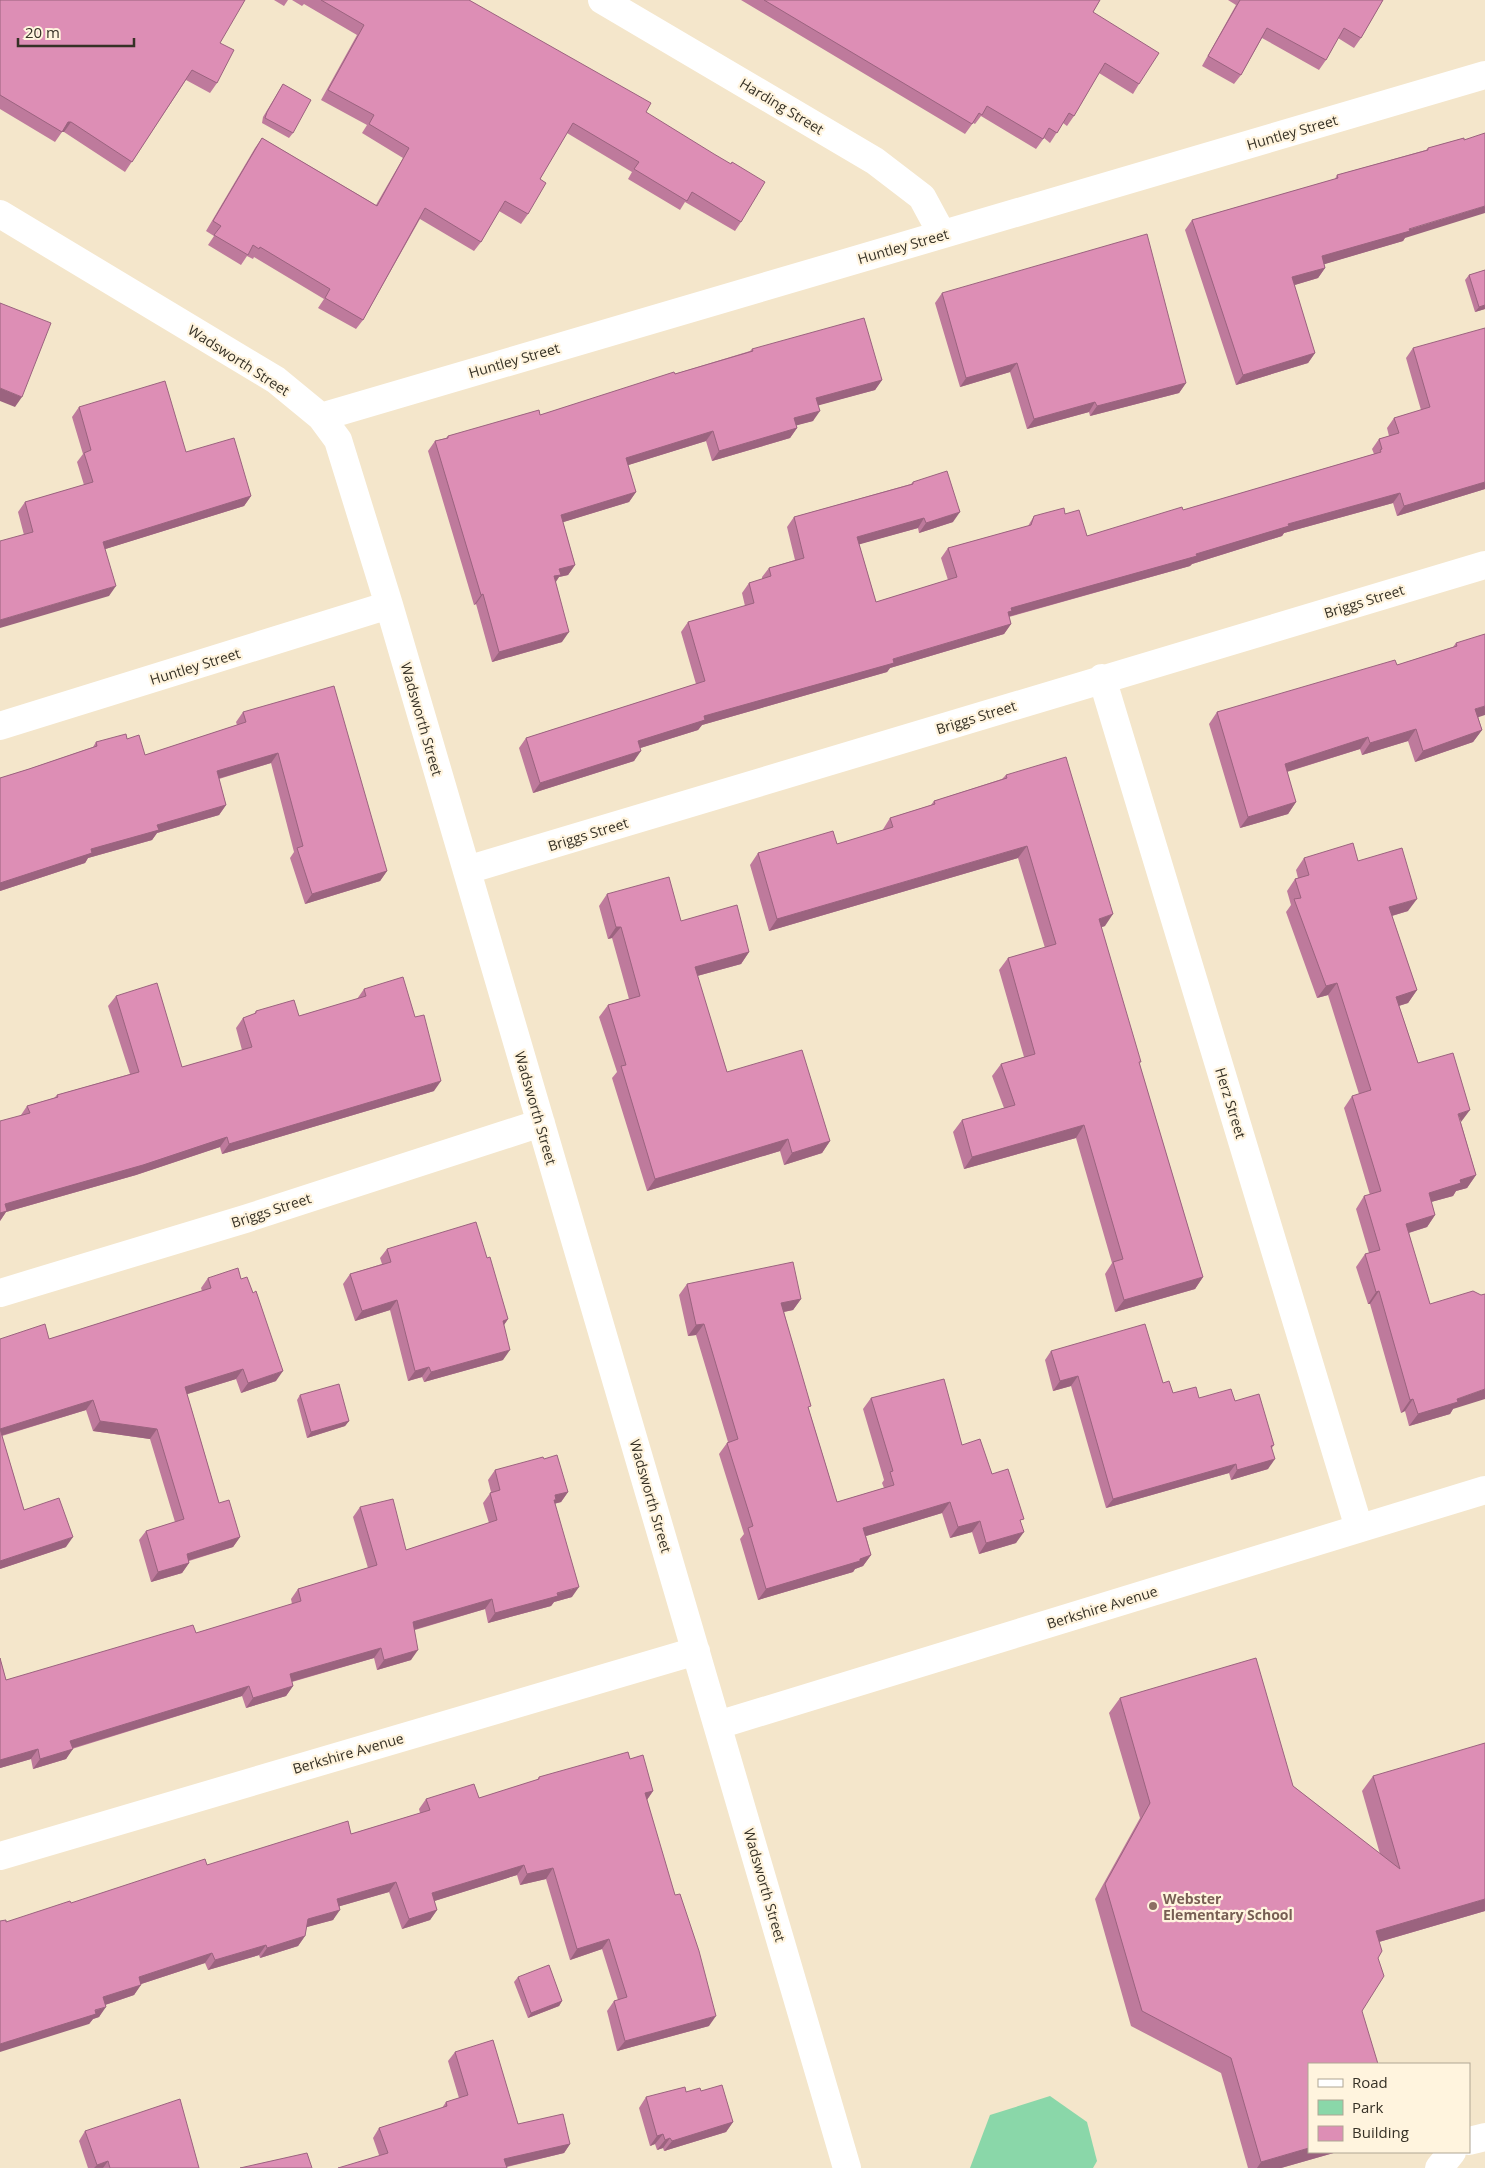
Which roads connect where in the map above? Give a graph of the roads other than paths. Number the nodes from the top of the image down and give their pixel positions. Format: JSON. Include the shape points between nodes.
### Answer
{"nodes":[{"id":1,"x":602,"y":0,"type":"edge"},
{"id":2,"x":1485,"y":75,"type":"edge"},
{"id":3,"x":0,"y":214,"type":"edge"},
{"id":4,"x":942,"y":234,"type":"junction"},
{"id":5,"x":321,"y":417,"type":"junction"},
{"id":6,"x":1485,"y":565,"type":"edge"},
{"id":7,"x":389,"y":605,"type":"junction"},
{"id":8,"x":1102,"y":678,"type":"junction"},
{"id":9,"x":0,"y":726,"type":"edge"},
{"id":10,"x":467,"y":870,"type":"junction"},
{"id":11,"x":540,"y":1123,"type":"junction"},
{"id":12,"x":0,"y":1293,"type":"edge"},
{"id":13,"x":1485,"y":1490,"type":"edge"},
{"id":14,"x":1359,"y":1528,"type":"junction"},
{"id":15,"x":696,"y":1651,"type":"junction"},
{"id":16,"x":718,"y":1725,"type":"junction"},
{"id":17,"x":0,"y":1856,"type":"edge"},
{"id":18,"x":1485,"y":2137,"type":"edge"},
{"id":19,"x":1470,"y":2141,"type":"edge"},
{"id":20,"x":1451,"y":2153,"type":"edge"},
{"id":21,"x":848,"y":2168,"type":"edge"},
{"id":22,"x":1439,"y":2168,"type":"edge"}],
"edges":[{"from":1,"to":4,"type":"street","name":"Harding Street","via":[[875,161],[922,197]]},
{"from":2,"to":4,"type":"street","name":"Huntley Street"},
{"from":3,"to":5,"type":"street","name":"Wadsworth Street","via":[[276,380]]},
{"from":4,"to":5,"type":"street","name":"Huntley Street"},
{"from":5,"to":7,"type":"street","name":"Wadsworth Street","via":[[338,440]]},
{"from":6,"to":8,"type":"street","name":"Briggs Street"},
{"from":7,"to":9,"type":"street","name":"Huntley Street"},
{"from":7,"to":10,"type":"street","name":"Wadsworth Street"},
{"from":8,"to":10,"type":"street","name":"Briggs Street"},
{"from":8,"to":14,"type":"street","name":"Herz Street"},
{"from":10,"to":11,"type":"street","name":"Wadsworth Street"},
{"from":11,"to":12,"type":"street","name":"Briggs Street","via":[[246,1219]]},
{"from":11,"to":15,"type":"street","name":"Wadsworth Street"},
{"from":13,"to":14,"type":"street","name":"Berkshire Avenue"},
{"from":14,"to":16,"type":"street","name":"Berkshire Avenue"},
{"from":15,"to":16,"type":"street","name":"Wadsworth Street"},
{"from":15,"to":17,"type":"street","name":"Berkshire Avenue"},
{"from":16,"to":21,"type":"street","name":"Wadsworth Street"},
{"from":18,"to":19,"type":"street"},
{"from":20,"to":22,"type":"street"}]}
